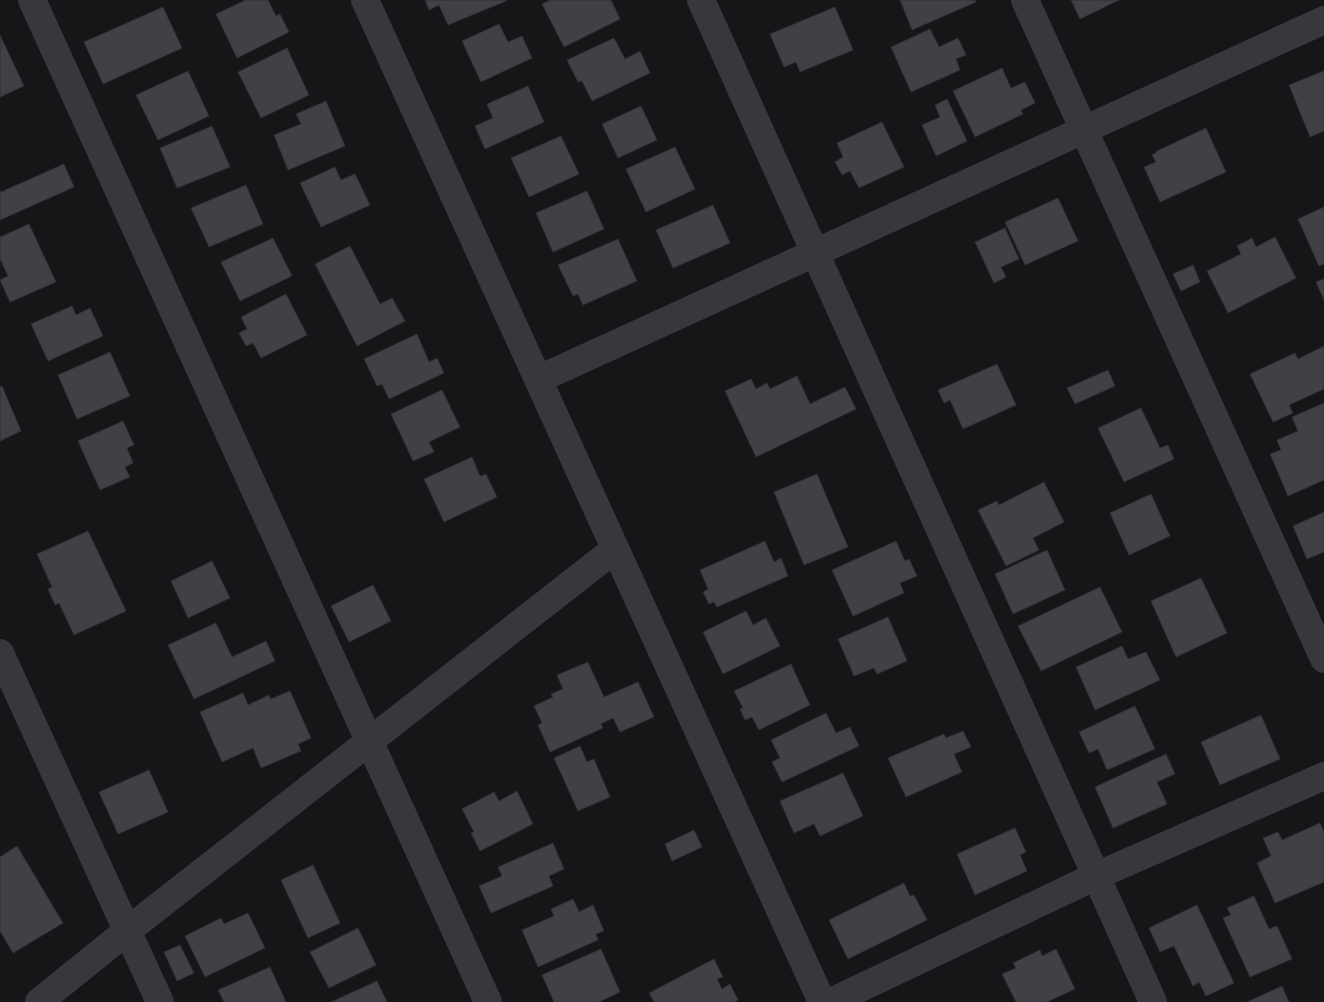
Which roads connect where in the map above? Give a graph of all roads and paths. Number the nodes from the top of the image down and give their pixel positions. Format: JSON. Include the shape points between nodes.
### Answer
{"nodes":[{"id":1,"x":32,"y":0,"type":"edge"},
{"id":2,"x":366,"y":0,"type":"edge"},
{"id":3,"x":701,"y":0,"type":"edge"},
{"id":4,"x":1025,"y":0,"type":"edge"},
{"id":5,"x":1324,"y":20,"type":"edge"},
{"id":6,"x":1084,"y":131,"type":"junction"},
{"id":7,"x":815,"y":252,"type":"junction"},
{"id":8,"x":539,"y":379,"type":"junction"},
{"id":9,"x":614,"y":549,"type":"junction"},
{"id":10,"x":0,"y":653,"type":"edge"},
{"id":11,"x":1324,"y":659,"type":"edge"},
{"id":12,"x":369,"y":742,"type":"junction"},
{"id":13,"x":1324,"y":776,"type":"edge"},
{"id":14,"x":1096,"y":876,"type":"junction"},
{"id":15,"x":127,"y":931,"type":"junction"},
{"id":16,"x":39,"y":1002,"type":"edge"},
{"id":17,"x":160,"y":1002,"type":"edge"},
{"id":18,"x":488,"y":1002,"type":"edge"},
{"id":19,"x":822,"y":1002,"type":"edge"},
{"id":20,"x":831,"y":1002,"type":"edge"},
{"id":21,"x":1153,"y":1002,"type":"edge"}],
"edges":[{"from":1,"to":12,"type":"street"},
{"from":2,"to":8,"type":"street"},
{"from":3,"to":7,"type":"street"},
{"from":4,"to":6,"type":"street"},
{"from":5,"to":6,"type":"street"},
{"from":6,"to":7,"type":"street"},
{"from":6,"to":11,"type":"street"},
{"from":7,"to":8,"type":"street"},
{"from":7,"to":14,"type":"street"},
{"from":8,"to":9,"type":"street"},
{"from":9,"to":12,"type":"street"},
{"from":9,"to":19,"type":"street"},
{"from":10,"to":15,"type":"street"},
{"from":12,"to":15,"type":"street"},
{"from":12,"to":18,"type":"street"},
{"from":13,"to":14,"type":"street"},
{"from":14,"to":20,"type":"street"},
{"from":14,"to":21,"type":"street"},
{"from":15,"to":16,"type":"street"},
{"from":15,"to":17,"type":"street"}]}
